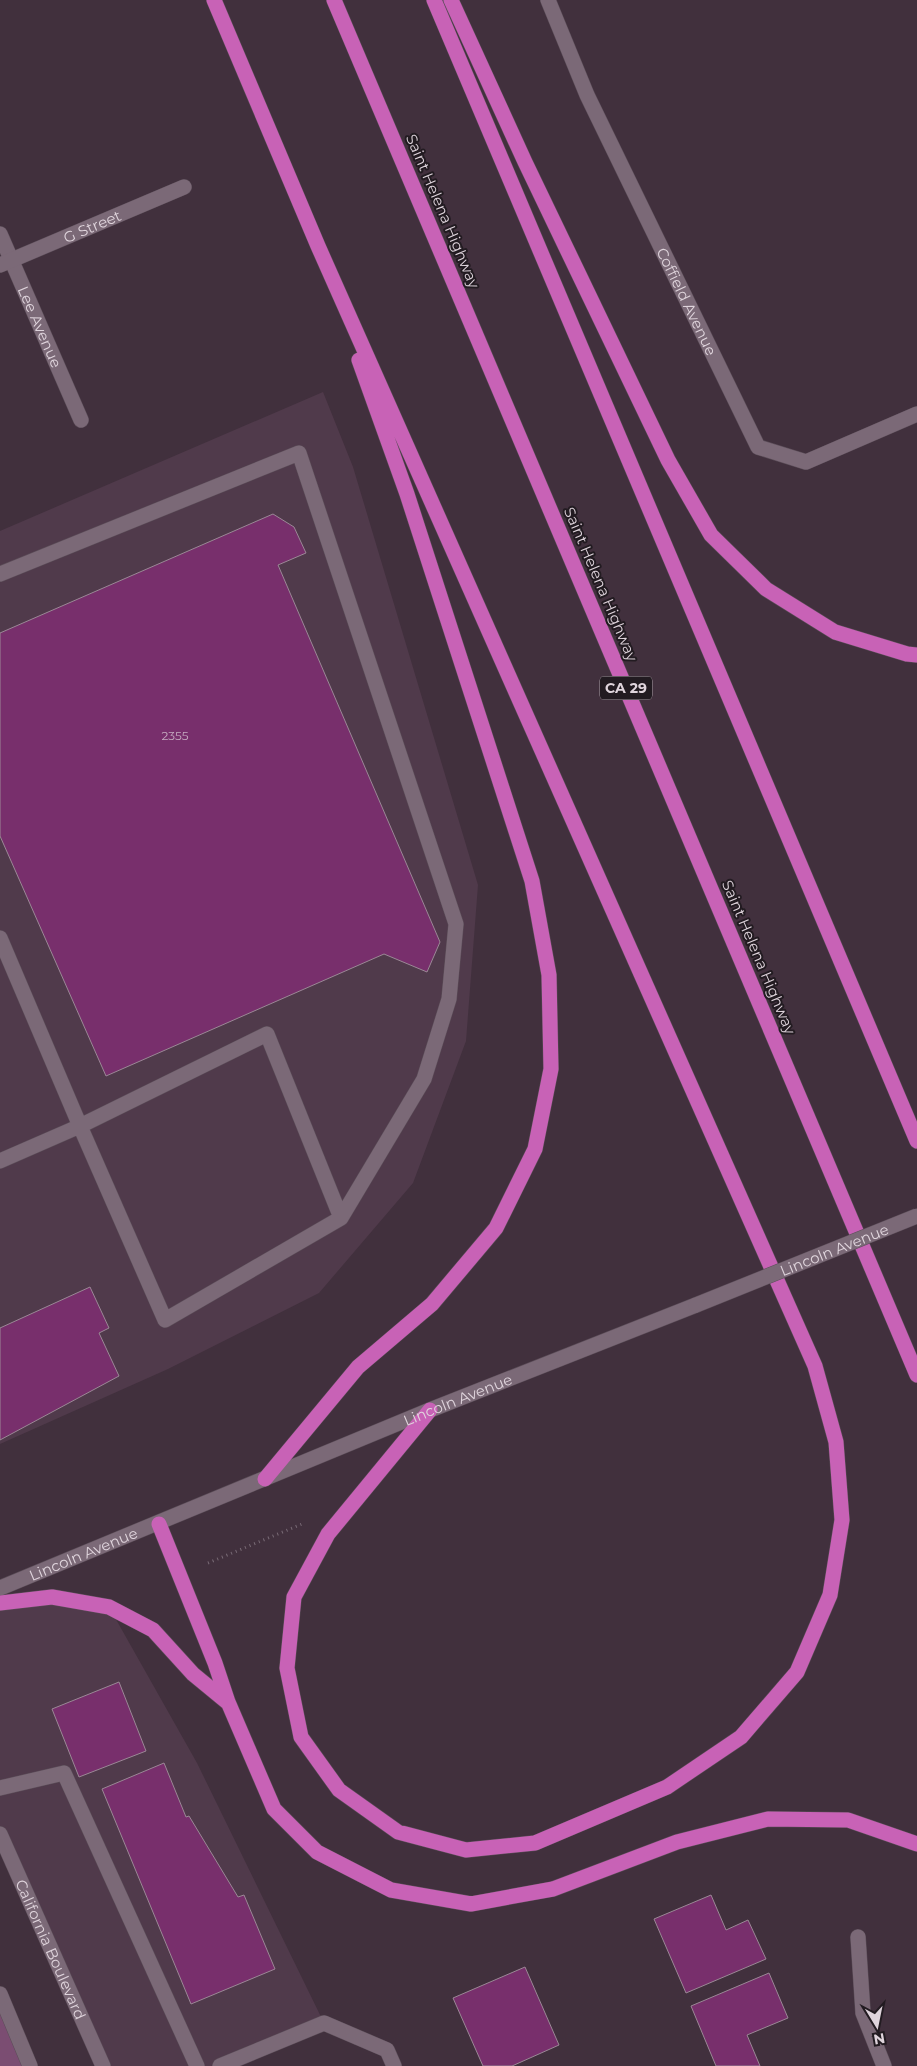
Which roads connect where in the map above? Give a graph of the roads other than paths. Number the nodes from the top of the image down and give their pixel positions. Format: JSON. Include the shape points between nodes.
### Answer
{"nodes":[{"id":1,"x":214,"y":0,"type":"edge"},
{"id":2,"x":334,"y":0,"type":"edge"},
{"id":3,"x":434,"y":0,"type":"edge"},
{"id":4,"x":451,"y":0,"type":"edge"},
{"id":5,"x":548,"y":0,"type":"edge"},
{"id":6,"x":184,"y":187,"type":"dead end"},
{"id":7,"x":0,"y":234,"type":"edge"},
{"id":8,"x":318,"y":246,"type":"junction"},
{"id":9,"x":6,"y":262,"type":"edge"},
{"id":10,"x":917,"y":414,"type":"edge"},
{"id":11,"x":81,"y":420,"type":"dead end"},
{"id":12,"x":0,"y":574,"type":"edge"},
{"id":13,"x":917,"y":654,"type":"edge"},
{"id":14,"x":0,"y":938,"type":"edge"},
{"id":15,"x":80,"y":1126,"type":"junction"},
{"id":16,"x":917,"y":1141,"type":"edge"},
{"id":17,"x":0,"y":1161,"type":"edge"},
{"id":18,"x":917,"y":1216,"type":"edge"},
{"id":19,"x":342,"y":1218,"type":"junction"},
{"id":20,"x":917,"y":1375,"type":"edge"},
{"id":21,"x":430,"y":1410,"type":"junction"},
{"id":22,"x":264,"y":1479,"type":"junction"},
{"id":23,"x":158,"y":1524,"type":"junction"},
{"id":24,"x":0,"y":1588,"type":"edge"},
{"id":25,"x":0,"y":1603,"type":"edge"},
{"id":26,"x":228,"y":1702,"type":"junction"},
{"id":27,"x":0,"y":1788,"type":"edge"},
{"id":28,"x":0,"y":1834,"type":"edge"},
{"id":29,"x":917,"y":1844,"type":"edge"},
{"id":30,"x":858,"y":1937,"type":"dead end"},
{"id":31,"x":0,"y":1994,"type":"edge"},
{"id":32,"x":30,"y":2066,"type":"edge"},
{"id":33,"x":103,"y":2066,"type":"edge"},
{"id":34,"x":197,"y":2066,"type":"edge"},
{"id":35,"x":220,"y":2066,"type":"edge"},
{"id":36,"x":394,"y":2066,"type":"edge"},
{"id":37,"x":884,"y":2066,"type":"edge"}],
"edges":[{"from":1,"to":8,"type":"highway"},
{"from":2,"to":20,"type":"highway","name":"Saint Helena Highway","number":"CA 29"},
{"from":3,"to":16,"type":"highway"},
{"from":4,"to":13,"type":"highway","via":[[668,460],[711,535],[766,589],[835,632],[907,654]]},
{"from":5,"to":10,"type":"street","name":"Coffield Avenue","via":[[587,95],[758,447],[806,462]]},
{"from":6,"to":9,"type":"street","name":"G Street"},
{"from":7,"to":9,"type":"street","name":"Lee Avenue"},
{"from":8,"to":21,"type":"highway","via":[[815,1366],[836,1442],[842,1520],[830,1594],[797,1672],[741,1737],[667,1787],[535,1843],[466,1850],[398,1832],[339,1790],[301,1737],[287,1668],[294,1597],[328,1534]]},
{"from":8,"to":22,"type":"highway","via":[[407,494],[532,881],[549,975],[551,1069],[535,1150],[496,1228],[432,1304],[358,1367]]},
{"from":9,"to":11,"type":"street","name":"Lee Avenue"},
{"from":12,"to":19,"type":"street","via":[[299,452],[456,924],[449,999],[424,1079]]},
{"from":14,"to":15,"type":"street"},
{"from":15,"to":17,"type":"street"},
{"from":15,"to":19,"type":"street","via":[[267,1034]]},
{"from":15,"to":19,"type":"street","via":[[165,1320]]},
{"from":18,"to":21,"type":"street","name":"Lincoln Avenue","bridge":true},
{"from":21,"to":22,"type":"street","name":"Lincoln Avenue"},
{"from":22,"to":23,"type":"street","name":"Lincoln Avenue"},
{"from":23,"to":24,"type":"street","name":"Lincoln Avenue"},
{"from":23,"to":26,"type":"highway"},
{"from":25,"to":26,"type":"highway","via":[[52,1597],[109,1607],[153,1630],[193,1674]]},
{"from":26,"to":29,"type":"highway","via":[[274,1809],[317,1852],[391,1890],[471,1904],[553,1889],[677,1842],[768,1819],[848,1820]]},
{"from":27,"to":34,"type":"street","via":[[64,1773]]},
{"from":28,"to":33,"type":"street","name":"California Boulevard"},
{"from":30,"to":37,"type":"street","via":[[862,2013]]},
{"from":31,"to":32,"type":"street"},
{"from":35,"to":36,"type":"street","via":[[324,2023],[387,2050]]}]}
